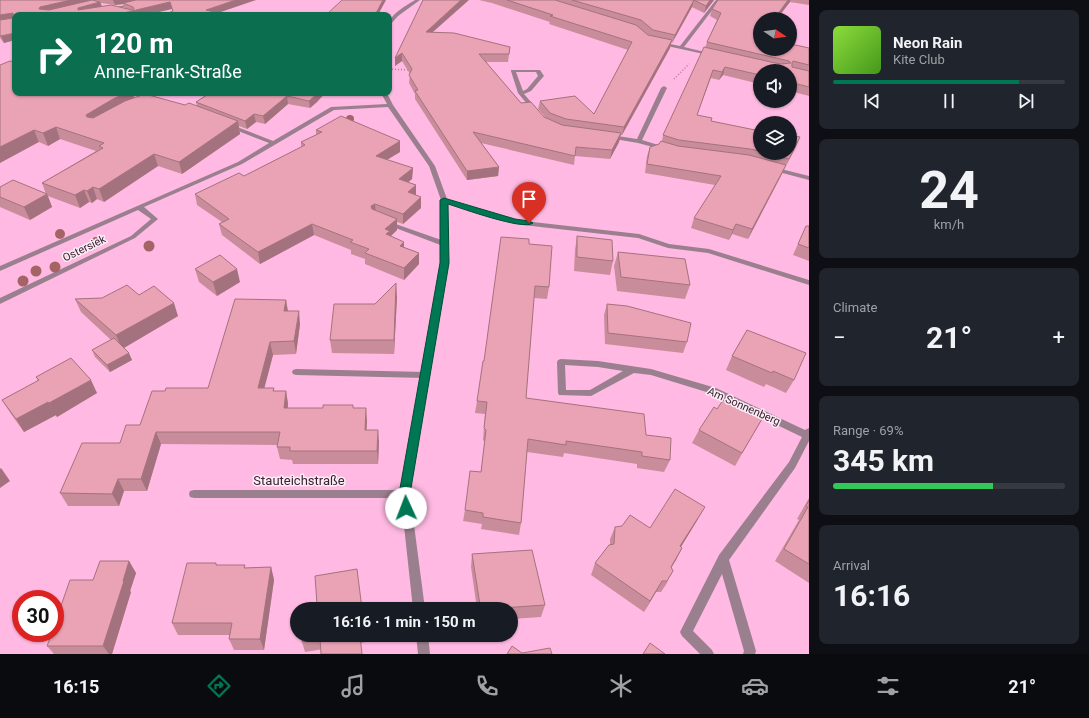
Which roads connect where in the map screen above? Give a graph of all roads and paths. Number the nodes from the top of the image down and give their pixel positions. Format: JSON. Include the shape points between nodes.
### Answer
{"nodes":[{"id":1,"x":156,"y":0,"type":"edge"},
{"id":2,"x":418,"y":0,"type":"edge"},
{"id":3,"x":718,"y":0,"type":"edge"},
{"id":4,"x":106,"y":8,"type":"edge"},
{"id":5,"x":114,"y":8,"type":"junction"},
{"id":6,"x":124,"y":12,"type":"edge"},
{"id":7,"x":392,"y":21,"type":"edge"},
{"id":8,"x":655,"y":42,"type":"edge"},
{"id":9,"x":681,"y":48,"type":"junction"},
{"id":10,"x":701,"y":52,"type":"junction"},
{"id":11,"x":716,"y":56,"type":"edge"},
{"id":12,"x":392,"y":69,"type":"edge"},
{"id":13,"x":412,"y":70,"type":"edge"},
{"id":14,"x":664,"y":88,"type":"joint"},
{"id":15,"x":521,"y":93,"type":"junction"},
{"id":16,"x":386,"y":96,"type":"edge"},
{"id":17,"x":390,"y":105,"type":"junction"},
{"id":18,"x":541,"y":118,"type":"edge"},
{"id":19,"x":223,"y":123,"type":"edge"},
{"id":20,"x":601,"y":136,"type":"edge"},
{"id":21,"x":639,"y":141,"type":"junction"},
{"id":22,"x":274,"y":142,"type":"junction"},
{"id":23,"x":675,"y":152,"type":"edge"},
{"id":24,"x":767,"y":167,"type":"edge"},
{"id":25,"x":809,"y":178,"type":"edge"},
{"id":26,"x":444,"y":200,"type":"junction"},
{"id":27,"x":139,"y":207,"type":"junction"},
{"id":28,"x":382,"y":221,"type":"edge"},
{"id":29,"x":444,"y":244,"type":"junction"},
{"id":30,"x":0,"y":269,"type":"edge"},
{"id":31,"x":809,"y":283,"type":"edge"},
{"id":32,"x":0,"y":300,"type":"edge"},
{"id":33,"x":633,"y":369,"type":"junction"},
{"id":34,"x":296,"y":372,"type":"dead end"},
{"id":35,"x":426,"y":374,"type":"junction"},
{"id":36,"x":808,"y":433,"type":"edge"},
{"id":37,"x":194,"y":494,"type":"dead end"},
{"id":38,"x":405,"y":494,"type":"junction"},
{"id":39,"x":723,"y":559,"type":"junction"},
{"id":40,"x":418,"y":602,"type":"edge"},
{"id":41,"x":423,"y":642,"type":"edge"},
{"id":42,"x":424,"y":654,"type":"edge"},
{"id":43,"x":708,"y":654,"type":"edge"},
{"id":44,"x":749,"y":654,"type":"edge"}],
"edges":[{"from":1,"to":5,"type":"street"},
{"from":2,"to":7,"type":"street"},
{"from":3,"to":9,"type":"street"},
{"from":4,"to":5,"type":"street"},
{"from":5,"to":6,"type":"street"},
{"from":8,"to":9,"type":"street"},
{"from":9,"to":10,"type":"street"},
{"from":10,"to":11,"type":"street"},
{"from":10,"to":14,"type":"path"},
{"from":12,"to":13,"type":"path"},
{"from":14,"to":21,"type":"street"},
{"from":15,"to":15,"type":"street","via":[[513,71],[538,71],[541,76],[529,90]]},
{"from":15,"to":18,"type":"street"},
{"from":16,"to":17,"type":"street"},
{"from":17,"to":22,"type":"street","name":"Ostersiek","via":[[333,108]]},
{"from":17,"to":26,"type":"street","via":[[432,166]]},
{"from":19,"to":22,"type":"street"},
{"from":20,"to":21,"type":"street"},
{"from":21,"to":23,"type":"street"},
{"from":22,"to":27,"type":"street","name":"Ostersiek","via":[[240,162]]},
{"from":24,"to":25,"type":"street"},
{"from":26,"to":29,"type":"street"},
{"from":26,"to":31,"type":"street","via":[[514,222],[639,236],[668,246],[709,251]]},
{"from":27,"to":30,"type":"street","name":"Ostersiek"},
{"from":27,"to":32,"type":"street","name":"Ostersiek","via":[[155,219],[133,237]]},
{"from":28,"to":29,"type":"street"},
{"from":29,"to":35,"type":"street","via":[[444,263]]},
{"from":33,"to":33,"type":"street","name":"Am Sonnenberg","via":[[561,362],[562,393],[591,393]]},
{"from":33,"to":36,"type":"street","name":"Am Sonnenberg","via":[[716,391]]},
{"from":34,"to":35,"type":"street"},
{"from":35,"to":38,"type":"street"},
{"from":36,"to":39,"type":"street","name":"Am Sonnenberg","via":[[792,465]]},
{"from":37,"to":38,"type":"street","name":"Stauteichstraße"},
{"from":38,"to":40,"type":"street"},
{"from":39,"to":43,"type":"street","name":"Am Sonnenberg","via":[[686,632]]},
{"from":39,"to":44,"type":"street"},
{"from":41,"to":42,"type":"street"}]}
